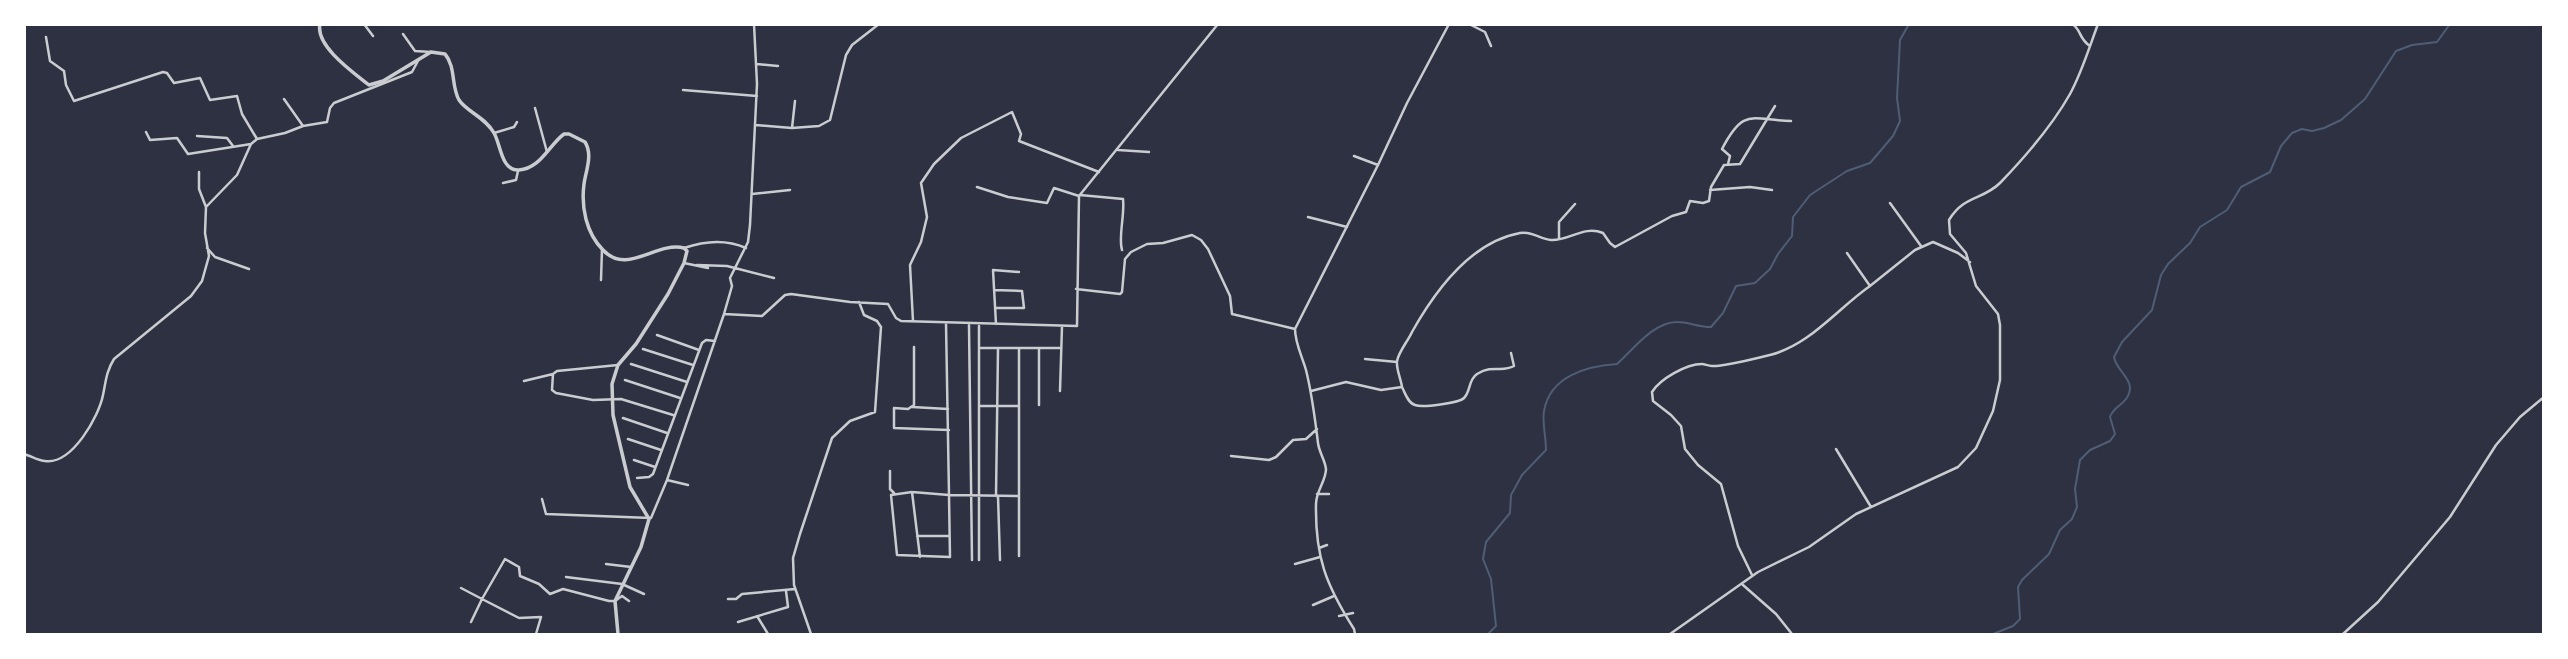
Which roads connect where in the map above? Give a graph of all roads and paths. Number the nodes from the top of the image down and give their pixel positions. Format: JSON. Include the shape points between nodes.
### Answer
{"nodes":[{"id":1,"x":320,"y":24,"type":"edge"},
{"id":2,"x":364,"y":24,"type":"edge"},
{"id":3,"x":754,"y":24,"type":"edge"},
{"id":4,"x":879,"y":24,"type":"edge"},
{"id":5,"x":1218,"y":24,"type":"edge"},
{"id":6,"x":1449,"y":24,"type":"edge"},
{"id":7,"x":1469,"y":24,"type":"edge"},
{"id":8,"x":2071,"y":24,"type":"edge"},
{"id":9,"x":2098,"y":24,"type":"edge"},
{"id":10,"x":403,"y":34,"type":"dead end"},
{"id":11,"x":373,"y":36,"type":"dead end"},
{"id":12,"x":46,"y":37,"type":"dead end"},
{"id":13,"x":1491,"y":46,"type":"dead end"},
{"id":14,"x":2090,"y":46,"type":"junction"},
{"id":15,"x":432,"y":52,"type":"junction"},
{"id":16,"x":419,"y":59,"type":"junction"},
{"id":17,"x":757,"y":64,"type":"junction"},
{"id":18,"x":778,"y":66,"type":"dead end"},
{"id":19,"x":682,"y":90,"type":"dead end"},
{"id":20,"x":757,"y":96,"type":"junction"},
{"id":21,"x":284,"y":99,"type":"dead end"},
{"id":22,"x":794,"y":101,"type":"dead end"},
{"id":23,"x":1775,"y":106,"type":"dead end"},
{"id":24,"x":535,"y":108,"type":"dead end"},
{"id":25,"x":1767,"y":120,"type":"junction"},
{"id":26,"x":1791,"y":121,"type":"dead end"},
{"id":27,"x":517,"y":122,"type":"dead end"},
{"id":28,"x":756,"y":125,"type":"junction"},
{"id":29,"x":303,"y":126,"type":"junction"},
{"id":30,"x":792,"y":128,"type":"junction"},
{"id":31,"x":146,"y":132,"type":"dead end"},
{"id":32,"x":494,"y":133,"type":"junction"},
{"id":33,"x":197,"y":135,"type":"dead end"},
{"id":34,"x":257,"y":139,"type":"junction"},
{"id":35,"x":251,"y":144,"type":"junction"},
{"id":36,"x":233,"y":146,"type":"junction"},
{"id":37,"x":1118,"y":150,"type":"junction"},
{"id":38,"x":547,"y":152,"type":"junction"},
{"id":39,"x":1149,"y":152,"type":"dead end"},
{"id":40,"x":1354,"y":156,"type":"dead end"},
{"id":41,"x":1728,"y":164,"type":"junction"},
{"id":42,"x":1378,"y":165,"type":"junction"},
{"id":43,"x":518,"y":171,"type":"junction"},
{"id":44,"x":199,"y":172,"type":"dead end"},
{"id":45,"x":1099,"y":172,"type":"junction"},
{"id":46,"x":503,"y":183,"type":"dead end"},
{"id":47,"x":977,"y":187,"type":"dead end"},
{"id":48,"x":1710,"y":190,"type":"junction"},
{"id":49,"x":1772,"y":190,"type":"dead end"},
{"id":50,"x":790,"y":191,"type":"dead end"},
{"id":51,"x":752,"y":194,"type":"junction"},
{"id":52,"x":1079,"y":196,"type":"junction"},
{"id":53,"x":1890,"y":203,"type":"dead end"},
{"id":54,"x":1575,"y":204,"type":"dead end"},
{"id":55,"x":206,"y":207,"type":"junction"},
{"id":56,"x":1308,"y":218,"type":"dead end"},
{"id":57,"x":1347,"y":228,"type":"junction"},
{"id":58,"x":1559,"y":238,"type":"junction"},
{"id":59,"x":1921,"y":246,"type":"junction"},
{"id":60,"x":207,"y":248,"type":"junction"},
{"id":61,"x":684,"y":248,"type":"junction"},
{"id":62,"x":746,"y":248,"type":"junction"},
{"id":63,"x":601,"y":249,"type":"junction"},
{"id":64,"x":1122,"y":250,"type":"dead end"},
{"id":65,"x":1847,"y":253,"type":"dead end"},
{"id":66,"x":1970,"y":262,"type":"junction"},
{"id":67,"x":684,"y":263,"type":"junction"},
{"id":68,"x":697,"y":265,"type":"junction"},
{"id":69,"x":708,"y":268,"type":"dead end"},
{"id":70,"x":735,"y":268,"type":"junction"},
{"id":71,"x":249,"y":269,"type":"dead end"},
{"id":72,"x":1019,"y":272,"type":"dead end"},
{"id":73,"x":774,"y":278,"type":"dead end"},
{"id":74,"x":601,"y":280,"type":"dead end"},
{"id":75,"x":1870,"y":286,"type":"junction"},
{"id":76,"x":1076,"y":289,"type":"junction"},
{"id":77,"x":994,"y":290,"type":"junction"},
{"id":78,"x":859,"y":302,"type":"junction"},
{"id":79,"x":995,"y":308,"type":"junction"},
{"id":80,"x":724,"y":314,"type":"junction"},
{"id":81,"x":913,"y":322,"type":"junction"},
{"id":82,"x":946,"y":323,"type":"junction"},
{"id":83,"x":969,"y":324,"type":"junction"},
{"id":84,"x":996,"y":324,"type":"junction"},
{"id":85,"x":979,"y":325,"type":"junction"},
{"id":86,"x":1062,"y":326,"type":"junction"},
{"id":87,"x":1295,"y":329,"type":"junction"},
{"id":88,"x":657,"y":335,"type":"dead end"},
{"id":89,"x":716,"y":342,"type":"junction"},
{"id":90,"x":914,"y":347,"type":"dead end"},
{"id":91,"x":979,"y":348,"type":"junction"},
{"id":92,"x":1039,"y":348,"type":"junction"},
{"id":93,"x":1061,"y":348,"type":"junction"},
{"id":94,"x":643,"y":349,"type":"dead end"},
{"id":95,"x":998,"y":349,"type":"junction"},
{"id":96,"x":1019,"y":349,"type":"junction"},
{"id":97,"x":699,"y":350,"type":"junction"},
{"id":98,"x":1511,"y":353,"type":"dead end"},
{"id":99,"x":1365,"y":359,"type":"dead end"},
{"id":100,"x":1397,"y":362,"type":"junction"},
{"id":101,"x":631,"y":364,"type":"dead end"},
{"id":102,"x":618,"y":365,"type":"junction"},
{"id":103,"x":693,"y":365,"type":"junction"},
{"id":104,"x":553,"y":374,"type":"junction"},
{"id":105,"x":625,"y":380,"type":"dead end"},
{"id":106,"x":524,"y":381,"type":"dead end"},
{"id":107,"x":687,"y":382,"type":"junction"},
{"id":108,"x":1402,"y":387,"type":"junction"},
{"id":109,"x":1060,"y":391,"type":"dead end"},
{"id":110,"x":1311,"y":391,"type":"junction"},
{"id":111,"x":2543,"y":397,"type":"edge"},
{"id":112,"x":611,"y":398,"type":"junction"},
{"id":113,"x":680,"y":398,"type":"junction"},
{"id":114,"x":979,"y":405,"type":"junction"},
{"id":115,"x":1039,"y":405,"type":"dead end"},
{"id":116,"x":997,"y":406,"type":"junction"},
{"id":117,"x":1018,"y":406,"type":"junction"},
{"id":118,"x":912,"y":407,"type":"junction"},
{"id":119,"x":948,"y":409,"type":"junction"},
{"id":120,"x":673,"y":415,"type":"junction"},
{"id":121,"x":623,"y":418,"type":"dead end"},
{"id":122,"x":1317,"y":429,"type":"junction"},
{"id":123,"x":948,"y":430,"type":"junction"},
{"id":124,"x":667,"y":433,"type":"junction"},
{"id":125,"x":628,"y":439,"type":"dead end"},
{"id":126,"x":1836,"y":449,"type":"dead end"},
{"id":127,"x":661,"y":450,"type":"junction"},
{"id":128,"x":24,"y":454,"type":"edge"},
{"id":129,"x":1231,"y":456,"type":"dead end"},
{"id":130,"x":634,"y":460,"type":"dead end"},
{"id":131,"x":655,"y":467,"type":"junction"},
{"id":132,"x":890,"y":471,"type":"dead end"},
{"id":133,"x":637,"y":478,"type":"dead end"},
{"id":134,"x":667,"y":480,"type":"junction"},
{"id":135,"x":688,"y":485,"type":"dead end"},
{"id":136,"x":912,"y":492,"type":"junction"},
{"id":137,"x":894,"y":493,"type":"junction"},
{"id":138,"x":1317,"y":494,"type":"junction"},
{"id":139,"x":1329,"y":494,"type":"dead end"},
{"id":140,"x":949,"y":495,"type":"junction"},
{"id":141,"x":979,"y":496,"type":"junction"},
{"id":142,"x":997,"y":496,"type":"junction"},
{"id":143,"x":1018,"y":496,"type":"junction"},
{"id":144,"x":970,"y":497,"type":"junction"},
{"id":145,"x":542,"y":499,"type":"dead end"},
{"id":146,"x":1871,"y":507,"type":"junction"},
{"id":147,"x":649,"y":519,"type":"junction"},
{"id":148,"x":917,"y":536,"type":"junction"},
{"id":149,"x":950,"y":536,"type":"junction"},
{"id":150,"x":1327,"y":545,"type":"dead end"},
{"id":151,"x":1319,"y":548,"type":"junction"},
{"id":152,"x":1019,"y":556,"type":"dead end"},
{"id":153,"x":920,"y":557,"type":"junction"},
{"id":154,"x":950,"y":557,"type":"junction"},
{"id":155,"x":1320,"y":557,"type":"junction"},
{"id":156,"x":972,"y":560,"type":"dead end"},
{"id":157,"x":979,"y":560,"type":"dead end"},
{"id":158,"x":1000,"y":560,"type":"dead end"},
{"id":159,"x":606,"y":564,"type":"dead end"},
{"id":160,"x":1295,"y":564,"type":"dead end"},
{"id":161,"x":950,"y":565,"type":"dead end"},
{"id":162,"x":631,"y":566,"type":"junction"},
{"id":163,"x":1753,"y":576,"type":"junction"},
{"id":164,"x":566,"y":577,"type":"dead end"},
{"id":165,"x":622,"y":584,"type":"junction"},
{"id":166,"x":1743,"y":584,"type":"junction"},
{"id":167,"x":461,"y":588,"type":"dead end"},
{"id":168,"x":795,"y":589,"type":"junction"},
{"id":169,"x":786,"y":592,"type":"junction"},
{"id":170,"x":644,"y":594,"type":"dead end"},
{"id":171,"x":1334,"y":596,"type":"junction"},
{"id":172,"x":728,"y":599,"type":"dead end"},
{"id":173,"x":482,"y":600,"type":"junction"},
{"id":174,"x":615,"y":601,"type":"junction"},
{"id":175,"x":629,"y":601,"type":"dead end"},
{"id":176,"x":1313,"y":605,"type":"dead end"},
{"id":177,"x":1353,"y":613,"type":"dead end"},
{"id":178,"x":1345,"y":614,"type":"junction"},
{"id":179,"x":757,"y":616,"type":"junction"},
{"id":180,"x":1339,"y":616,"type":"dead end"},
{"id":181,"x":1356,"y":621,"type":"dead end"},
{"id":182,"x":471,"y":622,"type":"dead end"},
{"id":183,"x":737,"y":622,"type":"dead end"},
{"id":184,"x":1351,"y":623,"type":"junction"},
{"id":185,"x":536,"y":635,"type":"edge"},
{"id":186,"x":618,"y":635,"type":"edge"},
{"id":187,"x":768,"y":635,"type":"edge"},
{"id":188,"x":811,"y":635,"type":"edge"},
{"id":189,"x":1355,"y":635,"type":"edge"},
{"id":190,"x":1670,"y":635,"type":"edge"},
{"id":191,"x":1792,"y":635,"type":"edge"},
{"id":192,"x":2343,"y":635,"type":"edge"}],
"edges":[{"from":1,"to":16,"type":"street","via":[[323,40],[338,59],[369,85]]},
{"from":2,"to":11,"type":"street"},
{"from":3,"to":17,"type":"street"},
{"from":4,"to":30,"type":"street","via":[[846,55],[830,120],[819,126]]},
{"from":5,"to":37,"type":"street"},
{"from":6,"to":42,"type":"street"},
{"from":7,"to":13,"type":"street","via":[[1485,32]]},
{"from":8,"to":14,"type":"street"},
{"from":9,"to":14,"type":"street"},
{"from":10,"to":15,"type":"street","via":[[415,51]]},
{"from":12,"to":34,"type":"street","via":[[50,61],[64,71],[74,101],[163,72],[174,83],[200,78],[210,100],[237,96]]},
{"from":14,"to":66,"type":"street","via":[[2068,96],[2041,136],[1999,184],[1968,199],[1949,220],[1950,234]]},
{"from":15,"to":16,"type":"street"},
{"from":15,"to":32,"type":"street","via":[[449,58],[459,100]]},
{"from":16,"to":29,"type":"street","via":[[412,72],[334,103],[328,122]]},
{"from":17,"to":18,"type":"street"},
{"from":17,"to":20,"type":"street"},
{"from":19,"to":20,"type":"street"},
{"from":20,"to":28,"type":"street"},
{"from":21,"to":29,"type":"street"},
{"from":22,"to":30,"type":"street"},
{"from":23,"to":25,"type":"street"},
{"from":24,"to":38,"type":"street"},
{"from":25,"to":26,"type":"street"},
{"from":25,"to":41,"type":"street","via":[[1740,164]]},
{"from":25,"to":41,"type":"street","via":[[1751,117],[1736,126],[1722,149],[1730,156]]},
{"from":27,"to":32,"type":"street"},
{"from":28,"to":30,"type":"street"},
{"from":28,"to":51,"type":"street"},
{"from":29,"to":34,"type":"street"},
{"from":31,"to":36,"type":"street","via":[[150,140],[177,138],[188,154]]},
{"from":32,"to":43,"type":"street","via":[[506,164]]},
{"from":33,"to":36,"type":"street","via":[[227,138]]},
{"from":34,"to":35,"type":"street"},
{"from":35,"to":36,"type":"street"},
{"from":35,"to":55,"type":"street","via":[[237,175]]},
{"from":37,"to":39,"type":"street"},
{"from":37,"to":45,"type":"street"},
{"from":38,"to":43,"type":"street","via":[[536,164]]},
{"from":38,"to":63,"type":"street","via":[[564,134],[587,145],[583,206]]},
{"from":40,"to":42,"type":"street"},
{"from":41,"to":48,"type":"street"},
{"from":42,"to":57,"type":"street"},
{"from":43,"to":46,"type":"street","via":[[516,180]]},
{"from":44,"to":55,"type":"street"},
{"from":45,"to":52,"type":"street"},
{"from":45,"to":81,"type":"street","via":[[1019,141],[1021,134],[1012,113],[961,138],[920,183],[927,217],[910,265]]},
{"from":47,"to":52,"type":"street","via":[[1047,203],[1054,188]]},
{"from":48,"to":49,"type":"street"},
{"from":48,"to":58,"type":"street","via":[[1707,202],[1690,201],[1686,212],[1617,247],[1594,230]]},
{"from":50,"to":51,"type":"street"},
{"from":51,"to":62,"type":"street"},
{"from":52,"to":64,"type":"street","via":[[1123,200]]},
{"from":52,"to":76,"type":"street"},
{"from":53,"to":59,"type":"street"},
{"from":54,"to":58,"type":"street","via":[[1559,222]]},
{"from":55,"to":60,"type":"street"},
{"from":56,"to":57,"type":"street"},
{"from":57,"to":87,"type":"street"},
{"from":58,"to":100,"type":"street","via":[[1519,233],[1486,247],[1448,278]]},
{"from":59,"to":66,"type":"street","via":[[1938,243]]},
{"from":59,"to":75,"type":"street"},
{"from":60,"to":71,"type":"street","via":[[221,260]]},
{"from":60,"to":128,"type":"street","via":[[206,272],[197,289],[114,359],[88,430],[78,444],[48,462]]},
{"from":61,"to":62,"type":"street","via":[[724,242]]},
{"from":61,"to":63,"type":"street","via":[[669,247],[626,261]]},
{"from":61,"to":67,"type":"street"},
{"from":62,"to":70,"type":"street"},
{"from":63,"to":74,"type":"street"},
{"from":65,"to":75,"type":"street"},
{"from":66,"to":146,"type":"street","via":[[1976,286],[1998,314],[2000,325],[2000,380],[1986,429],[1958,467]]},
{"from":67,"to":68,"type":"street"},
{"from":67,"to":102,"type":"street","via":[[646,329]]},
{"from":68,"to":69,"type":"street"},
{"from":68,"to":70,"type":"street"},
{"from":70,"to":73,"type":"street"},
{"from":70,"to":80,"type":"street"},
{"from":72,"to":77,"type":"street","via":[[993,270]]},
{"from":75,"to":163,"type":"street","via":[[1792,346],[1752,359],[1709,367],[1700,364],[1663,380],[1652,392],[1653,401],[1681,426],[1686,451],[1721,484],[1738,546]]},
{"from":76,"to":86,"type":"street","via":[[1076,326]]},
{"from":76,"to":87,"type":"street","via":[[1120,294],[1125,259],[1132,252],[1147,244],[1192,235],[1208,249],[1230,296],[1232,314]]},
{"from":77,"to":79,"type":"street"},
{"from":77,"to":79,"type":"street","via":[[1022,291],[1024,308]]},
{"from":78,"to":80,"type":"street","via":[[791,293],[762,316]]},
{"from":78,"to":81,"type":"street","via":[[888,304],[896,318]]},
{"from":78,"to":168,"type":"street","via":[[864,315],[881,327],[875,411],[850,421],[832,438],[793,558]]},
{"from":79,"to":84,"type":"street"},
{"from":80,"to":89,"type":"street"},
{"from":81,"to":82,"type":"street"},
{"from":82,"to":83,"type":"street"},
{"from":82,"to":119,"type":"street"},
{"from":83,"to":85,"type":"street"},
{"from":83,"to":144,"type":"street"},
{"from":84,"to":85,"type":"street"},
{"from":84,"to":86,"type":"street"},
{"from":85,"to":91,"type":"street"},
{"from":86,"to":93,"type":"street"},
{"from":87,"to":110,"type":"street"},
{"from":88,"to":97,"type":"street"},
{"from":89,"to":97,"type":"street","via":[[704,340]]},
{"from":89,"to":134,"type":"street"},
{"from":90,"to":118,"type":"street"},
{"from":91,"to":95,"type":"street"},
{"from":91,"to":114,"type":"street"},
{"from":92,"to":93,"type":"street"},
{"from":92,"to":96,"type":"street"},
{"from":92,"to":115,"type":"street"},
{"from":93,"to":109,"type":"street"},
{"from":94,"to":103,"type":"street"},
{"from":95,"to":96,"type":"street"},
{"from":95,"to":116,"type":"street"},
{"from":96,"to":117,"type":"street"},
{"from":97,"to":103,"type":"street"},
{"from":98,"to":108,"type":"street","via":[[1513,368],[1490,368],[1476,375],[1460,401],[1415,405]]},
{"from":99,"to":100,"type":"street"},
{"from":100,"to":108,"type":"street"},
{"from":101,"to":107,"type":"street"},
{"from":102,"to":104,"type":"street"},
{"from":102,"to":112,"type":"street"},
{"from":103,"to":107,"type":"street"},
{"from":104,"to":106,"type":"street"},
{"from":104,"to":112,"type":"street","via":[[556,393],[593,400]]},
{"from":105,"to":113,"type":"street"},
{"from":107,"to":113,"type":"street"},
{"from":108,"to":110,"type":"street","via":[[1381,390],[1346,382]]},
{"from":110,"to":122,"type":"street"},
{"from":111,"to":192,"type":"street","via":[[2496,445],[2454,512],[2378,602]]},
{"from":112,"to":120,"type":"street"},
{"from":112,"to":147,"type":"street","via":[[630,487]]},
{"from":113,"to":120,"type":"street"},
{"from":114,"to":116,"type":"street"},
{"from":114,"to":141,"type":"street"},
{"from":116,"to":117,"type":"street"},
{"from":116,"to":142,"type":"street"},
{"from":117,"to":143,"type":"street"},
{"from":118,"to":119,"type":"street"},
{"from":118,"to":123,"type":"street","via":[[894,408],[894,428]]},
{"from":119,"to":123,"type":"street"},
{"from":120,"to":124,"type":"street"},
{"from":121,"to":124,"type":"street"},
{"from":122,"to":129,"type":"street","via":[[1306,439],[1293,440],[1269,460]]},
{"from":122,"to":138,"type":"street","via":[[1326,472]]},
{"from":123,"to":140,"type":"street"},
{"from":124,"to":127,"type":"street"},
{"from":125,"to":127,"type":"street"},
{"from":126,"to":146,"type":"street"},
{"from":127,"to":131,"type":"street"},
{"from":130,"to":131,"type":"street"},
{"from":131,"to":133,"type":"street","via":[[651,476]]},
{"from":132,"to":137,"type":"street"},
{"from":134,"to":135,"type":"street"},
{"from":134,"to":147,"type":"street"},
{"from":136,"to":137,"type":"street"},
{"from":136,"to":140,"type":"street"},
{"from":136,"to":148,"type":"street"},
{"from":137,"to":153,"type":"street","via":[[897,555]]},
{"from":138,"to":139,"type":"street"},
{"from":138,"to":151,"type":"street"},
{"from":140,"to":144,"type":"street"},
{"from":140,"to":149,"type":"street"},
{"from":141,"to":142,"type":"street"},
{"from":141,"to":144,"type":"street"},
{"from":141,"to":157,"type":"street"},
{"from":142,"to":143,"type":"street"},
{"from":142,"to":158,"type":"street"},
{"from":143,"to":152,"type":"street"},
{"from":144,"to":156,"type":"street"},
{"from":145,"to":147,"type":"street","via":[[546,514]]},
{"from":146,"to":163,"type":"street"},
{"from":147,"to":162,"type":"street"},
{"from":148,"to":149,"type":"street"},
{"from":148,"to":153,"type":"street"},
{"from":149,"to":154,"type":"street"},
{"from":150,"to":151,"type":"street"},
{"from":151,"to":155,"type":"street"},
{"from":153,"to":154,"type":"street"},
{"from":154,"to":161,"type":"street"},
{"from":155,"to":160,"type":"street"},
{"from":155,"to":171,"type":"street"},
{"from":159,"to":162,"type":"street"},
{"from":162,"to":165,"type":"street"},
{"from":163,"to":166,"type":"street"},
{"from":164,"to":165,"type":"street"},
{"from":165,"to":170,"type":"street"},
{"from":165,"to":174,"type":"street"},
{"from":166,"to":190,"type":"street"},
{"from":166,"to":191,"type":"street"},
{"from":167,"to":173,"type":"street"},
{"from":168,"to":169,"type":"street"},
{"from":168,"to":188,"type":"street"},
{"from":169,"to":172,"type":"street"},
{"from":169,"to":179,"type":"street","via":[[788,607]]},
{"from":171,"to":176,"type":"street"},
{"from":171,"to":178,"type":"street"},
{"from":173,"to":174,"type":"street","via":[[506,559],[519,567],[520,576],[550,594],[563,589]]},
{"from":173,"to":182,"type":"street"},
{"from":173,"to":185,"type":"street","via":[[519,618],[541,617]]},
{"from":174,"to":175,"type":"street","via":[[622,596]]},
{"from":174,"to":186,"type":"street"},
{"from":177,"to":178,"type":"street"},
{"from":178,"to":180,"type":"street"},
{"from":178,"to":184,"type":"street"},
{"from":179,"to":183,"type":"street"},
{"from":179,"to":187,"type":"street"},
{"from":181,"to":184,"type":"street"},
{"from":184,"to":189,"type":"street"}]}
